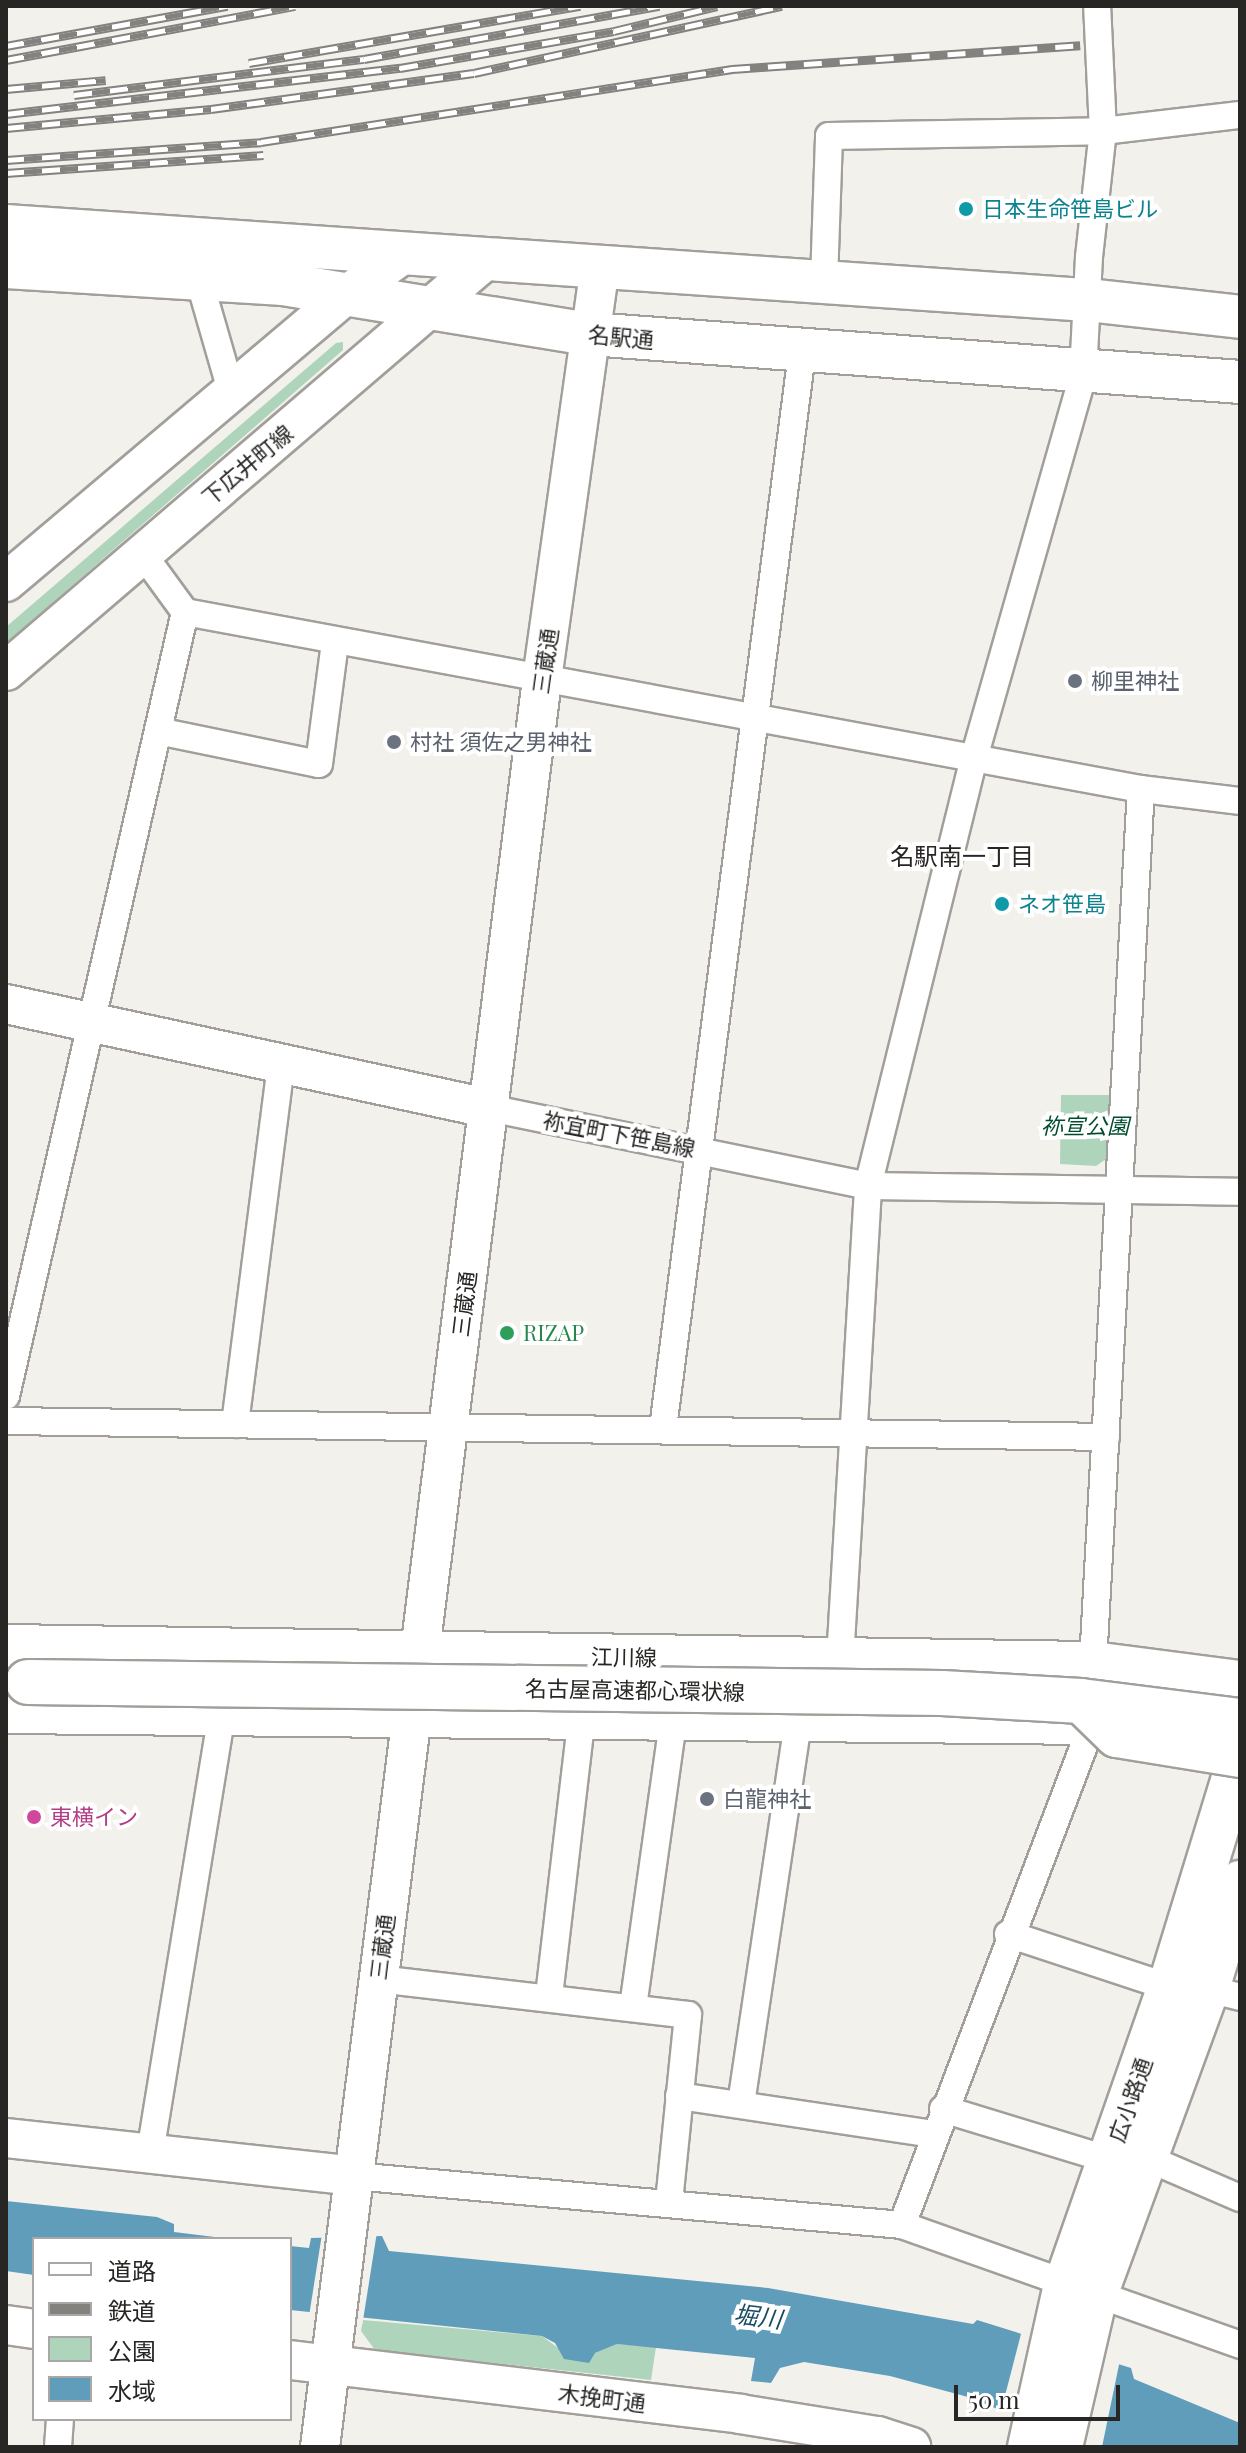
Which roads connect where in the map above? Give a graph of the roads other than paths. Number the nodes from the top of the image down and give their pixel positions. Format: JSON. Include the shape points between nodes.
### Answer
{"nodes":[{"id":1,"x":1097,"y":6,"type":"edge"},
{"id":2,"x":1240,"y":115,"type":"edge"},
{"id":3,"x":1103,"y":131,"type":"junction"},
{"id":4,"x":6,"y":226,"type":"edge"},
{"id":5,"x":405,"y":253,"type":"junction"},
{"id":6,"x":487,"y":259,"type":"junction"},
{"id":7,"x":6,"y":267,"type":"edge"},
{"id":8,"x":600,"y":268,"type":"junction"},
{"id":9,"x":198,"y":276,"type":"junction"},
{"id":10,"x":824,"y":281,"type":"junction"},
{"id":11,"x":342,"y":298,"type":"junction"},
{"id":12,"x":1087,"y":300,"type":"junction"},
{"id":13,"x":430,"y":312,"type":"junction"},
{"id":14,"x":1240,"y":317,"type":"edge"},
{"id":15,"x":590,"y":334,"type":"junction"},
{"id":16,"x":802,"y":353,"type":"junction"},
{"id":17,"x":1083,"y":375,"type":"junction"},
{"id":18,"x":1240,"y":382,"type":"edge"},
{"id":19,"x":231,"y":390,"type":"junction"},
{"id":20,"x":142,"y":553,"type":"junction"},
{"id":21,"x":6,"y":582,"type":"edge"},
{"id":22,"x":185,"y":612,"type":"junction"},
{"id":23,"x":335,"y":642,"type":"junction"},
{"id":24,"x":6,"y":671,"type":"edge"},
{"id":25,"x":542,"y":679,"type":"junction"},
{"id":26,"x":754,"y":717,"type":"junction"},
{"id":27,"x":158,"y":731,"type":"junction"},
{"id":28,"x":974,"y":758,"type":"junction"},
{"id":29,"x":1141,"y":789,"type":"junction"},
{"id":30,"x":1240,"y":801,"type":"edge"},
{"id":31,"x":6,"y":1004,"type":"edge"},
{"id":32,"x":91,"y":1024,"type":"junction"},
{"id":33,"x":281,"y":1064,"type":"junction"},
{"id":34,"x":489,"y":1108,"type":"junction"},
{"id":35,"x":697,"y":1149,"type":"junction"},
{"id":36,"x":868,"y":1186,"type":"junction"},
{"id":37,"x":1121,"y":1192,"type":"junction"},
{"id":38,"x":1240,"y":1192,"type":"edge"},
{"id":39,"x":6,"y":1396,"type":"edge"},
{"id":40,"x":6,"y":1421,"type":"edge"},
{"id":41,"x":235,"y":1424,"type":"junction"},
{"id":42,"x":663,"y":1428,"type":"junction"},
{"id":43,"x":448,"y":1431,"type":"junction"},
{"id":44,"x":853,"y":1433,"type":"junction"},
{"id":45,"x":1106,"y":1437,"type":"junction"},
{"id":46,"x":417,"y":1653,"type":"junction"},
{"id":47,"x":840,"y":1660,"type":"junction"},
{"id":48,"x":13,"y":1680,"type":"edge"},
{"id":49,"x":1240,"y":1682,"type":"edge"},
{"id":50,"x":1089,"y":1695,"type":"junction"},
{"id":51,"x":582,"y":1713,"type":"junction"},
{"id":52,"x":222,"y":1714,"type":"junction"},
{"id":53,"x":410,"y":1714,"type":"junction"},
{"id":54,"x":674,"y":1715,"type":"junction"},
{"id":55,"x":799,"y":1717,"type":"junction"},
{"id":56,"x":1240,"y":1721,"type":"edge"},
{"id":57,"x":1240,"y":1741,"type":"edge"},
{"id":58,"x":1240,"y":1755,"type":"edge"},
{"id":59,"x":1240,"y":1882,"type":"edge"},
{"id":60,"x":1008,"y":1934,"type":"junction"},
{"id":61,"x":378,"y":1979,"type":"junction"},
{"id":62,"x":1206,"y":1991,"type":"edge"},
{"id":63,"x":549,"y":1996,"type":"junction"},
{"id":64,"x":633,"y":2007,"type":"junction"},
{"id":65,"x":679,"y":2096,"type":"junction"},
{"id":66,"x":741,"y":2104,"type":"junction"},
{"id":67,"x":943,"y":2109,"type":"junction"},
{"id":68,"x":934,"y":2134,"type":"junction"},
{"id":69,"x":6,"y":2138,"type":"edge"},
{"id":70,"x":150,"y":2153,"type":"junction"},
{"id":71,"x":1128,"y":2159,"type":"junction"},
{"id":72,"x":353,"y":2176,"type":"junction"},
{"id":73,"x":1240,"y":2198,"type":"edge"},
{"id":74,"x":669,"y":2203,"type":"junction"},
{"id":75,"x":902,"y":2225,"type":"junction"},
{"id":76,"x":1080,"y":2290,"type":"junction"},
{"id":77,"x":6,"y":2325,"type":"edge"},
{"id":78,"x":32,"y":2329,"type":"edge"},
{"id":79,"x":1240,"y":2345,"type":"edge"},
{"id":80,"x":292,"y":2360,"type":"edge"},
{"id":81,"x":330,"y":2365,"type":"junction"},
{"id":82,"x":60,"y":2421,"type":"edge"},
{"id":83,"x":1046,"y":2440,"type":"edge"},
{"id":84,"x":58,"y":2447,"type":"edge"},
{"id":85,"x":320,"y":2447,"type":"edge"},
{"id":86,"x":911,"y":2447,"type":"edge"}],
"edges":[{"from":1,"to":3,"type":"street"},
{"from":2,"to":3,"type":"street"},
{"from":3,"to":10,"type":"street","via":[[829,136]]},
{"from":3,"to":12,"type":"street"},
{"from":4,"to":5,"type":"main road"},
{"from":5,"to":6,"type":"main road"},
{"from":5,"to":11,"type":"street"},
{"from":6,"to":8,"type":"main road"},
{"from":6,"to":13,"type":"street","name":"下広井町線"},
{"from":7,"to":9,"type":"main road","name":"名駅通"},
{"from":8,"to":10,"type":"main road"},
{"from":8,"to":15,"type":"street","name":"三蔵通"},
{"from":9,"to":11,"type":"main road","name":"名駅通","via":[[283,284]]},
{"from":9,"to":19,"type":"street"},
{"from":10,"to":12,"type":"main road"},
{"from":11,"to":13,"type":"main road","name":"名駅通"},
{"from":11,"to":19,"type":"street"},
{"from":12,"to":14,"type":"main road"},
{"from":12,"to":17,"type":"street"},
{"from":13,"to":15,"type":"main road","name":"名駅通"},
{"from":13,"to":20,"type":"street","name":"下広井町線"},
{"from":15,"to":16,"type":"main road","name":"名駅通"},
{"from":15,"to":25,"type":"street","name":"三蔵通"},
{"from":16,"to":17,"type":"main road","name":"名駅通"},
{"from":16,"to":26,"type":"street"},
{"from":17,"to":18,"type":"main road","name":"名駅通"},
{"from":17,"to":28,"type":"street"},
{"from":19,"to":21,"type":"street"},
{"from":20,"to":22,"type":"street"},
{"from":20,"to":24,"type":"street","name":"下広井町線"},
{"from":22,"to":23,"type":"street"},
{"from":22,"to":27,"type":"street"},
{"from":23,"to":25,"type":"street"},
{"from":23,"to":27,"type":"street","via":[[319,764]]},
{"from":25,"to":26,"type":"street"},
{"from":25,"to":34,"type":"street","name":"三蔵通"},
{"from":26,"to":28,"type":"street"},
{"from":26,"to":35,"type":"street"},
{"from":27,"to":32,"type":"street"},
{"from":28,"to":29,"type":"street"},
{"from":28,"to":36,"type":"street"},
{"from":29,"to":30,"type":"street"},
{"from":29,"to":37,"type":"street"},
{"from":31,"to":32,"type":"street","name":"祢宜町下笹島線"},
{"from":32,"to":33,"type":"street","name":"祢宜町下笹島線"},
{"from":32,"to":39,"type":"street"},
{"from":33,"to":34,"type":"street","name":"祢宜町下笹島線"},
{"from":33,"to":41,"type":"street"},
{"from":34,"to":35,"type":"street","name":"祢宜町下笹島線"},
{"from":34,"to":43,"type":"street","name":"三蔵通"},
{"from":35,"to":36,"type":"street","name":"祢宜町下笹島線"},
{"from":35,"to":42,"type":"street"},
{"from":36,"to":37,"type":"street","name":"祢宜町下笹島線"},
{"from":36,"to":44,"type":"street"},
{"from":37,"to":38,"type":"street","name":"祢宜町下笹島線"},
{"from":37,"to":45,"type":"street"},
{"from":40,"to":41,"type":"street"},
{"from":41,"to":43,"type":"street"},
{"from":42,"to":43,"type":"street"},
{"from":42,"to":44,"type":"street"},
{"from":43,"to":46,"type":"street","name":"三蔵通"},
{"from":44,"to":45,"type":"street"},
{"from":44,"to":47,"type":"street"},
{"from":45,"to":50,"type":"street"},
{"from":46,"to":47,"type":"main road","name":"江川線"},
{"from":46,"to":48,"type":"main road","name":"江川線"},
{"from":46,"to":53,"type":"street","name":"三蔵通"},
{"from":47,"to":50,"type":"main road","name":"江川線"},
{"from":48,"to":50,"type":"highway","name":"名古屋高速都心環状線","bridge":true},
{"from":48,"to":52,"type":"main road","name":"江川線"},
{"from":49,"to":50,"type":"main road","name":"江川線"},
{"from":50,"to":55,"type":"main road","name":"江川線"},
{"from":50,"to":56,"type":"highway","name":"名古屋高速都心環状線","bridge":true},
{"from":50,"to":57,"type":"main road","name":"江川線"},
{"from":50,"to":58,"type":"highway","bridge":true,"via":[[1117,1735]]},
{"from":50,"to":60,"type":"street"},
{"from":51,"to":53,"type":"main road","name":"江川線"},
{"from":51,"to":54,"type":"main road","name":"江川線"},
{"from":51,"to":63,"type":"street"},
{"from":52,"to":53,"type":"main road","name":"江川線"},
{"from":52,"to":70,"type":"street"},
{"from":53,"to":61,"type":"street","name":"三蔵通"},
{"from":54,"to":55,"type":"main road","name":"江川線"},
{"from":54,"to":64,"type":"street"},
{"from":55,"to":66,"type":"street"},
{"from":58,"to":62,"type":"main road","name":"広小路通"},
{"from":59,"to":62,"type":"main road","name":"広小路通"},
{"from":60,"to":62,"type":"street"},
{"from":60,"to":67,"type":"street"},
{"from":61,"to":63,"type":"street"},
{"from":61,"to":72,"type":"street","name":"三蔵通"},
{"from":62,"to":71,"type":"main road","name":"広小路通"},
{"from":63,"to":64,"type":"street"},
{"from":64,"to":65,"type":"street","via":[[688,2015]]},
{"from":65,"to":66,"type":"street"},
{"from":65,"to":74,"type":"street"},
{"from":66,"to":68,"type":"street"},
{"from":67,"to":68,"type":"street"},
{"from":67,"to":71,"type":"street"},
{"from":68,"to":75,"type":"street"},
{"from":69,"to":70,"type":"street"},
{"from":70,"to":72,"type":"street"},
{"from":71,"to":73,"type":"street"},
{"from":71,"to":76,"type":"main road","name":"広小路通"},
{"from":72,"to":74,"type":"street"},
{"from":72,"to":81,"type":"street","name":"三蔵通"},
{"from":74,"to":75,"type":"street"},
{"from":75,"to":76,"type":"street"},
{"from":76,"to":79,"type":"street"},
{"from":76,"to":83,"type":"main road","name":"広小路通"},
{"from":77,"to":78,"type":"street"},
{"from":80,"to":81,"type":"street","name":"木挽町通"},
{"from":81,"to":85,"type":"street"},
{"from":81,"to":86,"type":"street","name":"木挽町通","via":[[803,2423]]},
{"from":82,"to":84,"type":"street"}]}
